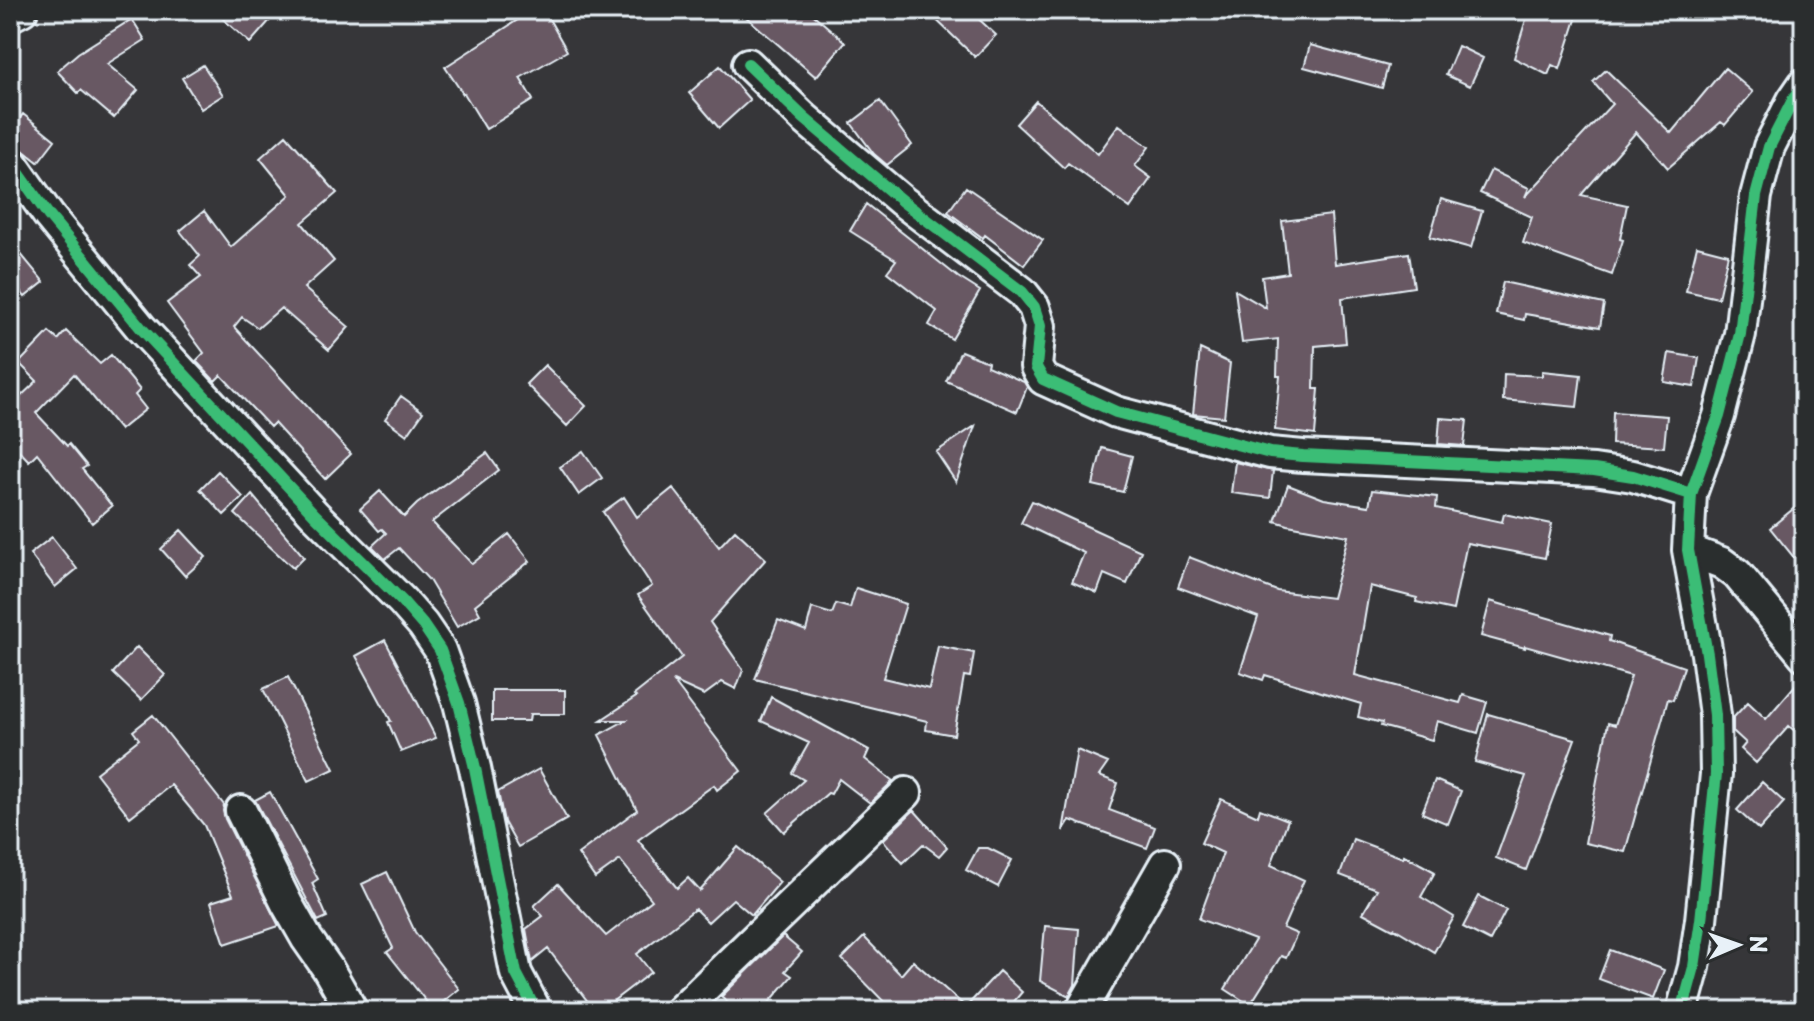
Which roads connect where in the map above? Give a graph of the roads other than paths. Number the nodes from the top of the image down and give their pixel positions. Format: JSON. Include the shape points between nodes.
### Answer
{"nodes":[{"id":1,"x":22,"y":10,"type":"edge"},
{"id":2,"x":10,"y":16,"type":"edge"},
{"id":3,"x":748,"y":64,"type":"dead end"},
{"id":4,"x":1804,"y":84,"type":"edge"},
{"id":5,"x":10,"y":161,"type":"edge"},
{"id":6,"x":1691,"y":494,"type":"junction"},
{"id":7,"x":1688,"y":550,"type":"junction"},
{"id":8,"x":1804,"y":655,"type":"edge"},
{"id":9,"x":906,"y":793,"type":"dead end"},
{"id":10,"x":241,"y":811,"type":"dead end"},
{"id":11,"x":1165,"y":864,"type":"dead end"},
{"id":12,"x":352,"y":1011,"type":"edge"},
{"id":13,"x":536,"y":1011,"type":"edge"},
{"id":14,"x":680,"y":1011,"type":"edge"},
{"id":15,"x":1081,"y":1011,"type":"edge"},
{"id":16,"x":1682,"y":1011,"type":"edge"}],
"edges":[{"from":1,"to":2,"type":"street"},
{"from":3,"to":6,"type":"street","via":[[902,201],[1022,292],[1040,326],[1036,367],[1043,379],[1116,412],[1270,453],[1594,470]]},
{"from":4,"to":6,"type":"street","via":[[1765,159],[1740,334]]},
{"from":5,"to":13,"type":"street","via":[[141,328],[402,601],[440,650],[475,768],[516,973]]},
{"from":6,"to":7,"type":"street"},
{"from":7,"to":8,"type":"street","via":[[1737,574]]},
{"from":7,"to":16,"type":"street","via":[[1715,715],[1716,774],[1701,920]]},
{"from":9,"to":14,"type":"street"},
{"from":10,"to":12,"type":"street","via":[[287,904]]},
{"from":11,"to":15,"type":"street"}]}
